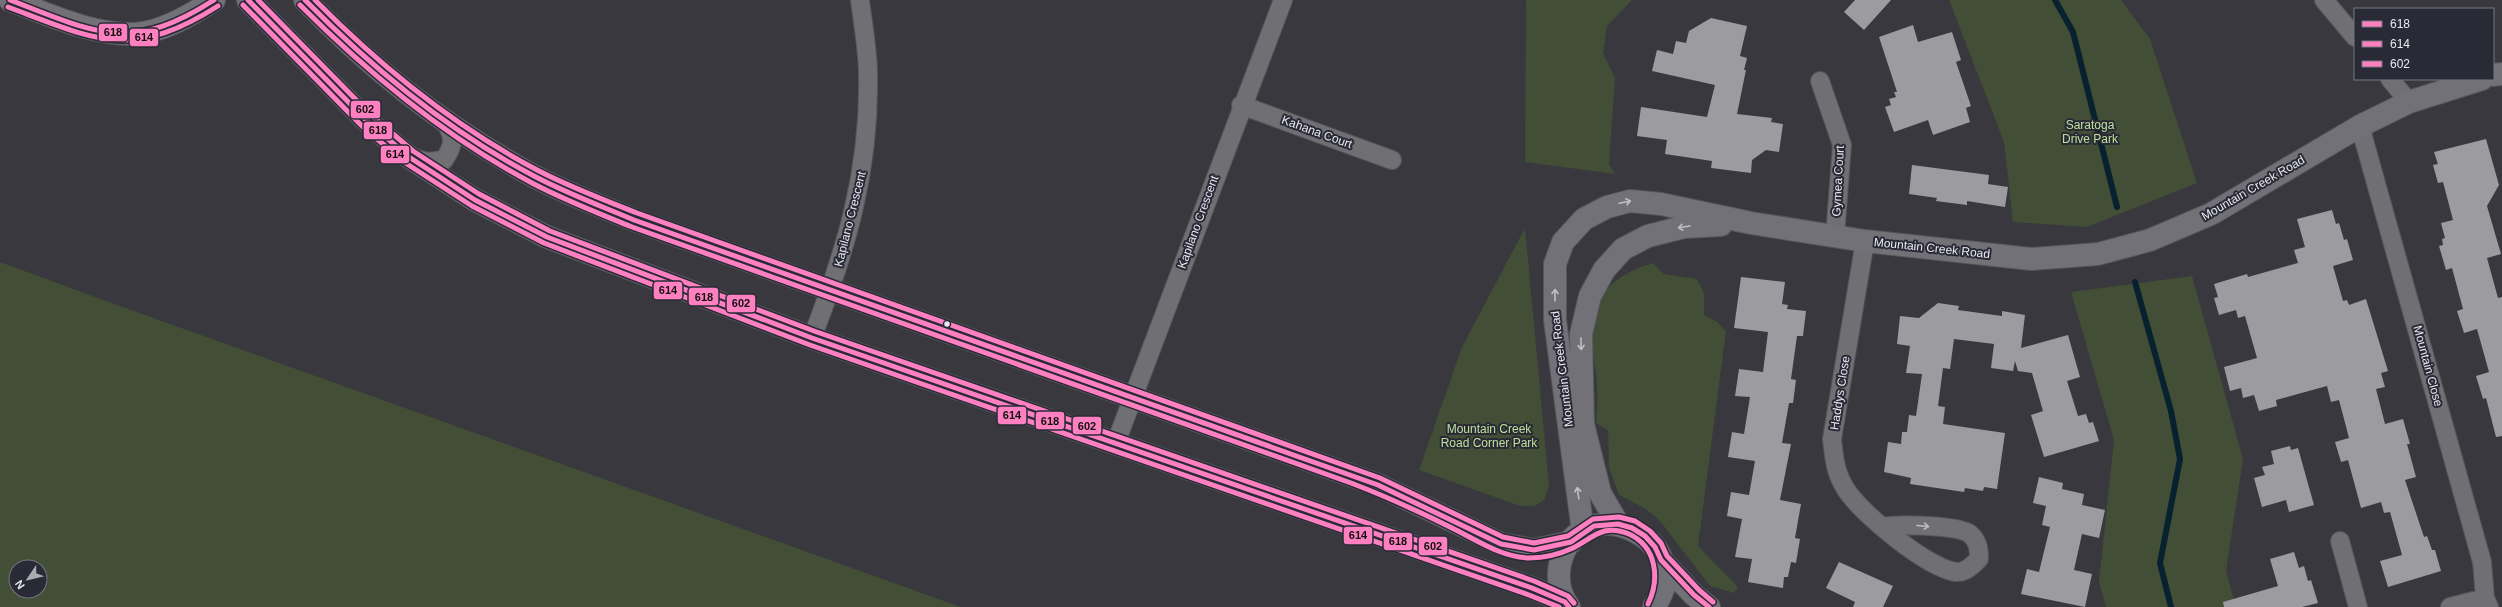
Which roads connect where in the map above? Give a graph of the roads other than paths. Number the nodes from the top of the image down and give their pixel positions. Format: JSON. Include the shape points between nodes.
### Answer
{"nodes":[{"id":1,"x":10,"y":0,"type":"edge"},
{"id":2,"x":214,"y":0,"type":"edge"},
{"id":3,"x":248,"y":0,"type":"edge"},
{"id":4,"x":305,"y":0,"type":"edge"},
{"id":5,"x":860,"y":0,"type":"edge"},
{"id":6,"x":1283,"y":0,"type":"edge"},
{"id":7,"x":2324,"y":0,"type":"edge"},
{"id":8,"x":2354,"y":36,"type":"edge"},
{"id":9,"x":1820,"y":80,"type":"dead end"},
{"id":10,"x":2391,"y":80,"type":"edge"},
{"id":11,"x":2479,"y":80,"type":"edge"},
{"id":12,"x":2409,"y":102,"type":"junction"},
{"id":13,"x":1241,"y":105,"type":"junction"},
{"id":14,"x":445,"y":122,"type":"junction"},
{"id":15,"x":2360,"y":126,"type":"junction"},
{"id":16,"x":409,"y":157,"type":"junction"},
{"id":17,"x":1392,"y":160,"type":"dead end"},
{"id":18,"x":1751,"y":223,"type":"junction"},
{"id":19,"x":1835,"y":236,"type":"junction"},
{"id":20,"x":1865,"y":241,"type":"junction"},
{"id":21,"x":830,"y":290,"type":"junction"},
{"id":22,"x":812,"y":338,"type":"junction"},
{"id":23,"x":1134,"y":397,"type":"junction"},
{"id":24,"x":1115,"y":445,"type":"junction"},
{"id":25,"x":1618,"y":524,"type":"junction"},
{"id":26,"x":1884,"y":527,"type":"junction"},
{"id":27,"x":1577,"y":537,"type":"junction"},
{"id":28,"x":2340,"y":541,"type":"dead end"},
{"id":29,"x":1661,"y":560,"type":"junction"},
{"id":30,"x":2487,"y":602,"type":"edge"},
{"id":31,"x":1567,"y":605,"type":"edge"},
{"id":32,"x":1654,"y":607,"type":"edge"},
{"id":33,"x":1709,"y":607,"type":"edge"},
{"id":34,"x":2358,"y":607,"type":"edge"},
{"id":35,"x":2450,"y":607,"type":"edge"}],
"edges":[{"from":1,"to":2,"type":"main road","via":[[98,31],[134,34],[162,27]]},
{"from":3,"to":16,"type":"main road","via":[[367,122]]},
{"from":4,"to":14,"type":"main road","via":[[391,82]]},
{"from":5,"to":21,"type":"street","name":"Kapilano Crescent","via":[[868,74],[863,171],[855,209]]},
{"from":6,"to":13,"type":"street","name":"Kapilano Crescent"},
{"from":7,"to":8,"type":"street"},
{"from":9,"to":19,"type":"street","name":"Gymea Court","via":[[1842,145]]},
{"from":10,"to":12,"type":"street"},
{"from":11,"to":12,"type":"main road","name":"Mountain Creek Road"},
{"from":12,"to":15,"type":"main road","name":"Mountain Creek Road"},
{"from":13,"to":17,"type":"street","name":"Kahana Court"},
{"from":13,"to":23,"type":"street","name":"Kapilano Crescent"},
{"from":14,"to":16,"type":"street","via":[[453,135],[451,150],[444,160],[428,162]]},
{"from":14,"to":21,"type":"main road","via":[[521,170],[576,197]]},
{"from":15,"to":20,"type":"main road","name":"Mountain Creek Road","via":[[2211,214],[2150,240],[2098,254],[2031,259]]},
{"from":15,"to":30,"type":"street","name":"Mountain Close","via":[[2480,554]]},
{"from":16,"to":22,"type":"main road","via":[[474,200],[547,238]]},
{"from":18,"to":19,"type":"main road","name":"Mountain Creek Road"},
{"from":18,"to":25,"type":"main road","name":"Mountain Creek Road","one_way":true,"via":[[1684,227],[1648,236],[1623,248],[1604,270],[1590,296],[1581,334],[1583,424],[1600,493]]},
{"from":27,"to":18,"type":"main road","name":"Mountain Creek Road","one_way":true,"via":[[1554,320],[1555,264],[1563,242],[1584,219],[1607,207],[1630,201],[1661,204]]},
{"from":19,"to":20,"type":"main road","name":"Mountain Creek Road"},
{"from":20,"to":26,"type":"street","name":"Haddys Close","via":[[1832,439],[1835,468],[1844,488],[1856,503]]},
{"from":21,"to":22,"type":"street","name":"Kapilano Crescent"},
{"from":21,"to":23,"type":"main road"},
{"from":22,"to":24,"type":"main road"},
{"from":23,"to":24,"type":"street","name":"Kapilano Crescent"},
{"from":23,"to":27,"type":"main road","via":[[1378,485],[1501,544],[1528,551]]},
{"from":24,"to":31,"type":"main road","via":[[1532,588]]},
{"from":25,"to":27,"type":"main road","via":[[1600,525]]},
{"from":25,"to":29,"type":"main road","via":[[1632,528],[1645,536],[1655,547]]},
{"from":26,"to":26,"type":"street","name":"Haddys Close","one_way":true,"via":[[1898,524],[1951,528],[1969,533],[1979,545],[1979,559],[1970,568],[1957,572],[1942,567],[1896,539]]},
{"from":27,"to":31,"type":"main road","via":[[1562,555],[1559,571],[1560,587]]},
{"from":28,"to":34,"type":"street"},
{"from":29,"to":32,"type":"main road","via":[[1663,588]]},
{"from":29,"to":33,"type":"main road"},
{"from":30,"to":35,"type":"street"}]}
